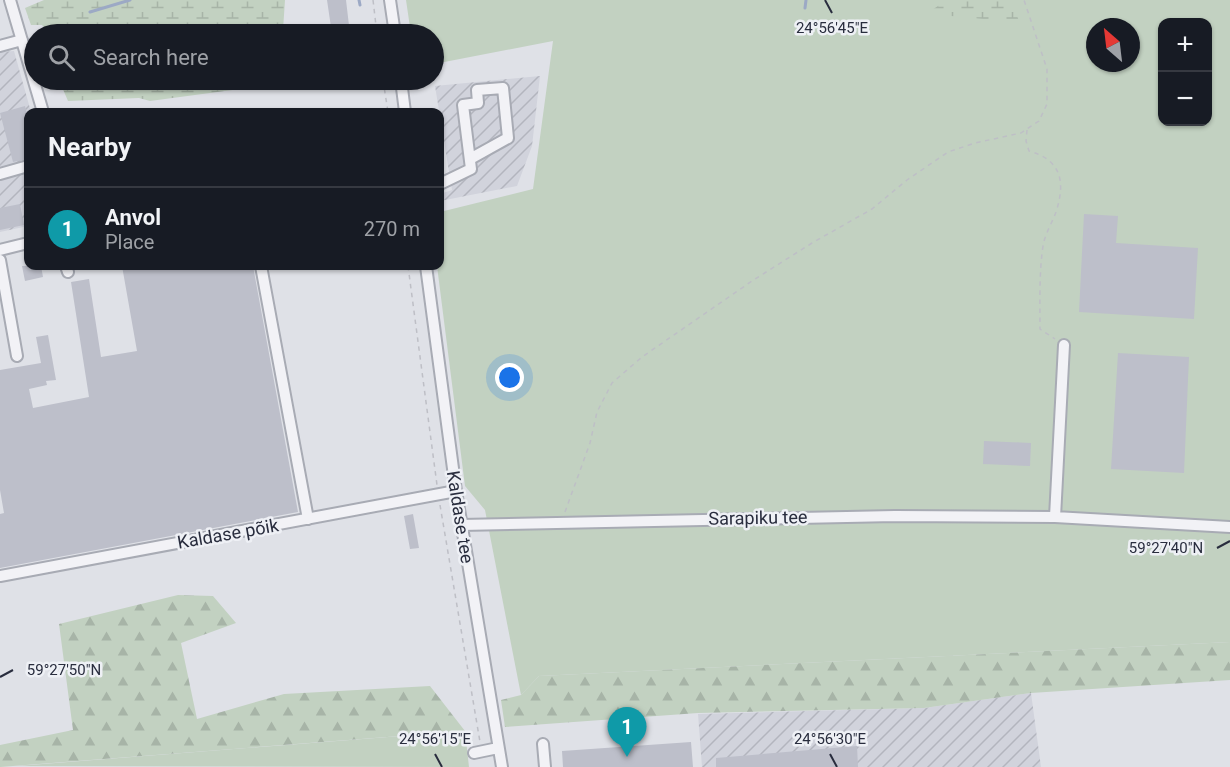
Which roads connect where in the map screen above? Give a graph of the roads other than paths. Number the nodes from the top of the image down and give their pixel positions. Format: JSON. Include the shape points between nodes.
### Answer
{"nodes":[{"id":1,"x":10,"y":0,"type":"edge"},
{"id":2,"x":390,"y":0,"type":"edge"},
{"id":3,"x":394,"y":24,"type":"edge"},
{"id":4,"x":22,"y":40,"type":"junction"},
{"id":5,"x":0,"y":46,"type":"edge"},
{"id":6,"x":24,"y":47,"type":"edge"},
{"id":7,"x":37,"y":90,"type":"edge"},
{"id":8,"x":402,"y":90,"type":"edge"},
{"id":9,"x":42,"y":108,"type":"edge"},
{"id":10,"x":404,"y":108,"type":"edge"},
{"id":11,"x":470,"y":159,"type":"junction"},
{"id":12,"x":24,"y":167,"type":"edge"},
{"id":13,"x":0,"y":174,"type":"edge"},
{"id":14,"x":444,"y":182,"type":"edge"},
{"id":15,"x":24,"y":244,"type":"edge"},
{"id":16,"x":0,"y":250,"type":"edge"},
{"id":17,"x":0,"y":260,"type":"edge"},
{"id":18,"x":262,"y":270,"type":"edge"},
{"id":19,"x":427,"y":270,"type":"edge"},
{"id":20,"x":1064,"y":345,"type":"road end"},
{"id":21,"x":17,"y":356,"type":"dead end"},
{"id":22,"x":456,"y":491,"type":"junction"},
{"id":23,"x":1055,"y":517,"type":"junction"},
{"id":24,"x":308,"y":519,"type":"junction"},
{"id":25,"x":461,"y":525,"type":"junction"},
{"id":26,"x":1230,"y":526,"type":"edge"},
{"id":27,"x":0,"y":576,"type":"edge"},
{"id":28,"x":543,"y":744,"type":"dead end"},
{"id":29,"x":498,"y":748,"type":"junction"},
{"id":30,"x":478,"y":752,"type":"road end"},
{"id":31,"x":502,"y":767,"type":"edge"},
{"id":32,"x":545,"y":767,"type":"edge"}],
"edges":[{"from":1,"to":4,"type":"street"},
{"from":2,"to":3,"type":"street"},
{"from":4,"to":5,"type":"street"},
{"from":4,"to":6,"type":"street"},
{"from":7,"to":9,"type":"street"},
{"from":8,"to":10,"type":"street"},
{"from":11,"to":11,"type":"street","via":[[463,105],[478,103],[477,90],[503,88],[508,138]]},
{"from":11,"to":14,"type":"street","via":[[471,169]]},
{"from":12,"to":13,"type":"street"},
{"from":15,"to":16,"type":"street"},
{"from":17,"to":21,"type":"street"},
{"from":18,"to":24,"type":"street"},
{"from":19,"to":22,"type":"street","name":"Kaldase tee"},
{"from":20,"to":23,"type":"street"},
{"from":22,"to":24,"type":"street","name":"Kaldase põik"},
{"from":22,"to":25,"type":"street","name":"Kaldase tee"},
{"from":23,"to":25,"type":"street","name":"Sarapiku tee","via":[[895,516]]},
{"from":23,"to":26,"type":"street","name":"Sarapiku tee"},
{"from":24,"to":27,"type":"street","name":"Kaldase põik"},
{"from":25,"to":29,"type":"street","name":"Kaldase tee"},
{"from":28,"to":32,"type":"street"},
{"from":29,"to":30,"type":"street"},
{"from":29,"to":31,"type":"street","name":"Kaldase tee"}]}
